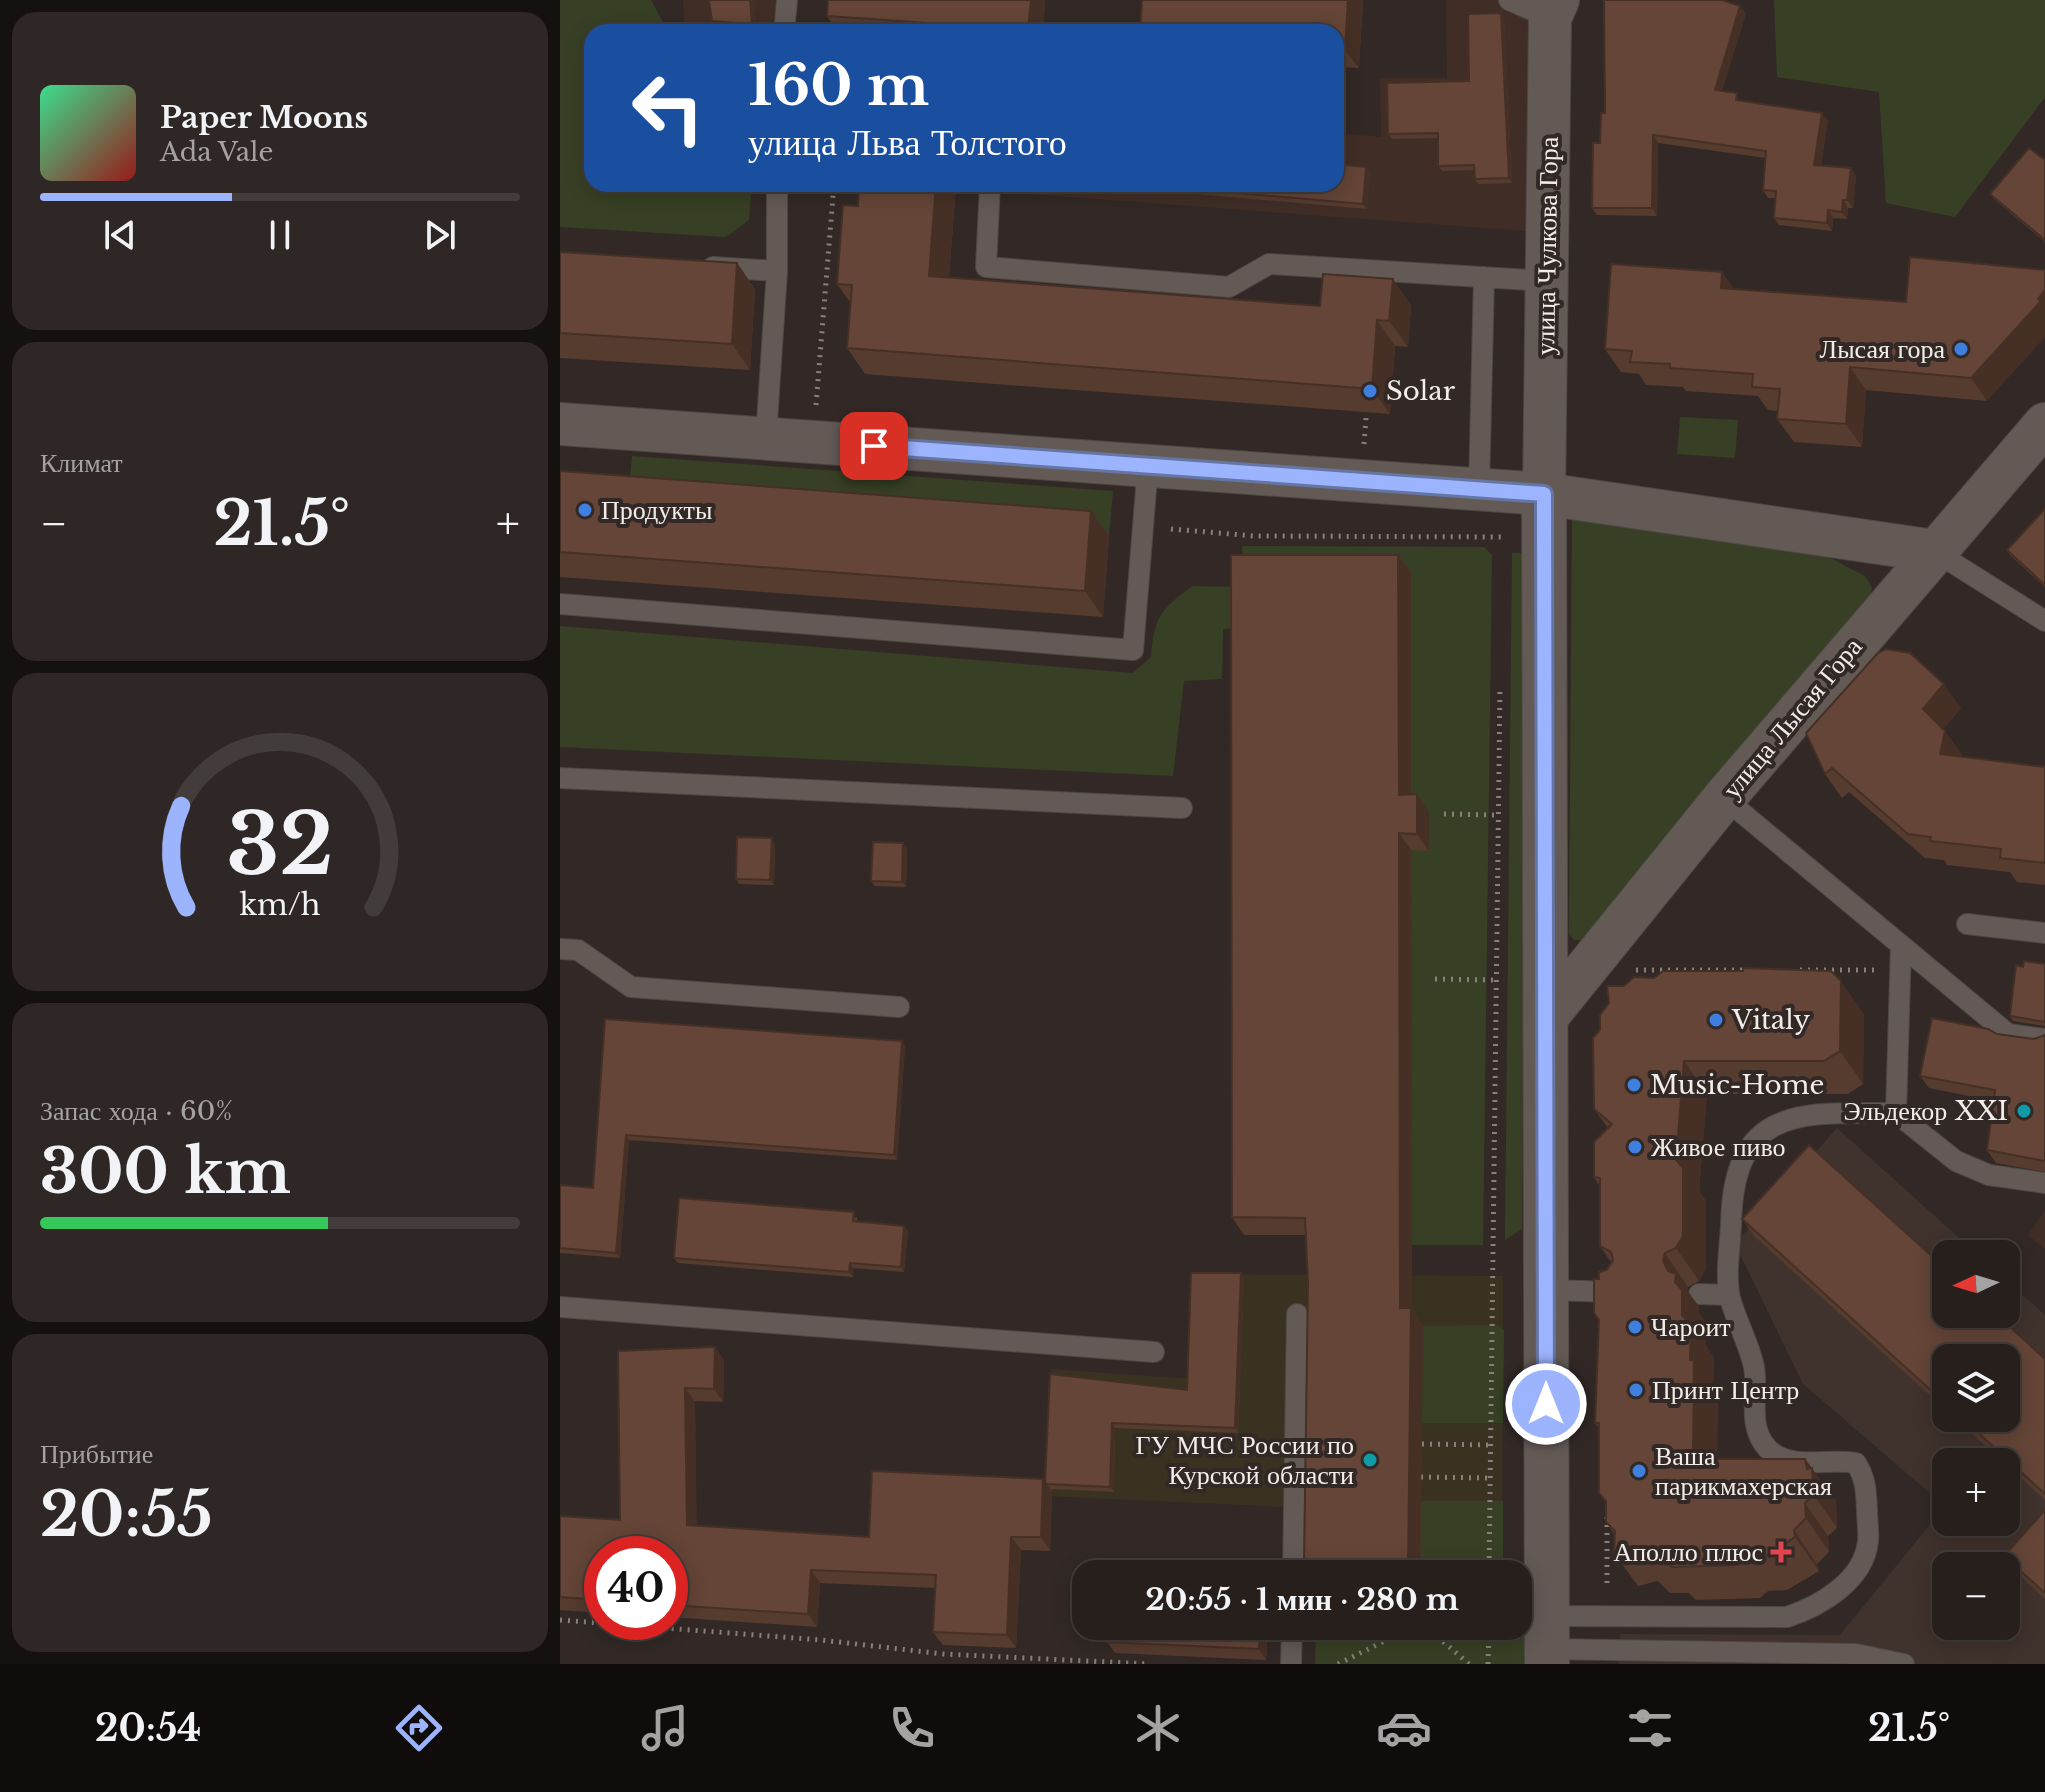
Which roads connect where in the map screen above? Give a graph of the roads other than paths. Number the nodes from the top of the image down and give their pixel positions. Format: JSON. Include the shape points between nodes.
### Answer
{"nodes":[{"id":1,"x":787,"y":0,"type":"edge"},
{"id":2,"x":1509,"y":0,"type":"edge"},
{"id":3,"x":1554,"y":9,"type":"edge"},
{"id":4,"x":785,"y":24,"type":"edge"},
{"id":5,"x":777,"y":192,"type":"edge"},
{"id":6,"x":990,"y":192,"type":"edge"},
{"id":7,"x":700,"y":266,"type":"edge"},
{"id":8,"x":777,"y":271,"type":"junction"},
{"id":9,"x":1484,"y":277,"type":"junction"},
{"id":10,"x":1547,"y":281,"type":"junction"},
{"id":11,"x":560,"y":424,"type":"edge"},
{"id":12,"x":2045,"y":424,"type":"edge"},
{"id":13,"x":766,"y":437,"type":"junction"},
{"id":14,"x":1148,"y":465,"type":"junction"},
{"id":15,"x":1490,"y":490,"type":"junction"},
{"id":16,"x":1544,"y":494,"type":"junction"},
{"id":17,"x":1934,"y":551,"type":"junction"},
{"id":18,"x":560,"y":604,"type":"edge"},
{"id":19,"x":2045,"y":621,"type":"edge"},
{"id":20,"x":560,"y":778,"type":"edge"},
{"id":21,"x":1724,"y":798,"type":"junction"},
{"id":22,"x":1182,"y":808,"type":"dead end"},
{"id":23,"x":1967,"y":924,"type":"dead end"},
{"id":24,"x":2045,"y":933,"type":"edge"},
{"id":25,"x":1901,"y":945,"type":"junction"},
{"id":26,"x":560,"y":949,"type":"edge"},
{"id":27,"x":899,"y":1007,"type":"dead end"},
{"id":28,"x":1546,"y":1018,"type":"junction"},
{"id":29,"x":2045,"y":1039,"type":"edge"},
{"id":30,"x":1896,"y":1113,"type":"junction"},
{"id":31,"x":2045,"y":1183,"type":"edge"},
{"id":32,"x":1546,"y":1290,"type":"junction"},
{"id":33,"x":1623,"y":1292,"type":"edge"},
{"id":34,"x":1699,"y":1294,"type":"dead end"},
{"id":35,"x":1729,"y":1295,"type":"junction"},
{"id":36,"x":560,"y":1307,"type":"edge"},
{"id":37,"x":1297,"y":1314,"type":"dead end"},
{"id":38,"x":1154,"y":1352,"type":"dead end"},
{"id":39,"x":1293,"y":1560,"type":"edge"},
{"id":40,"x":1292,"y":1640,"type":"edge"},
{"id":41,"x":1547,"y":1643,"type":"edge"},
{"id":42,"x":1291,"y":1664,"type":"edge"},
{"id":43,"x":1904,"y":1664,"type":"edge"}],
"edges":[{"from":1,"to":4,"type":"lane"},
{"from":2,"to":3,"type":"lane"},
{"from":3,"to":10,"type":"street","name":"улица Чулкова Гора"},
{"from":5,"to":8,"type":"lane"},
{"from":6,"to":9,"type":"lane","via":[[986,267],[1229,287],[1269,264]]},
{"from":7,"to":8,"type":"lane"},
{"from":8,"to":13,"type":"lane"},
{"from":9,"to":10,"type":"lane"},
{"from":9,"to":15,"type":"lane"},
{"from":10,"to":16,"type":"street","name":"улица Чулкова Гора"},
{"from":11,"to":13,"type":"street"},
{"from":12,"to":17,"type":"street","name":"улица Лысая Гора"},
{"from":13,"to":14,"type":"street"},
{"from":14,"to":15,"type":"street"},
{"from":14,"to":18,"type":"lane","via":[[1133,650]]},
{"from":15,"to":16,"type":"street"},
{"from":16,"to":17,"type":"street"},
{"from":16,"to":28,"type":"street"},
{"from":17,"to":19,"type":"lane"},
{"from":17,"to":21,"type":"street","name":"улица Лысая Гора"},
{"from":20,"to":22,"type":"lane"},
{"from":21,"to":25,"type":"lane"},
{"from":21,"to":28,"type":"street","name":"улица Лысая Гора"},
{"from":23,"to":24,"type":"lane"},
{"from":25,"to":29,"type":"lane","via":[[2008,1034]]},
{"from":25,"to":30,"type":"lane"},
{"from":26,"to":27,"type":"lane","via":[[578,950],[631,987]]},
{"from":28,"to":32,"type":"street"},
{"from":30,"to":31,"type":"lane","via":[[1956,1161],[1989,1175]]},
{"from":30,"to":35,"type":"lane","via":[[1805,1113],[1776,1124],[1755,1141],[1742,1160],[1731,1199]]},
{"from":32,"to":33,"type":"lane"},
{"from":32,"to":41,"type":"street"},
{"from":34,"to":35,"type":"lane"},
{"from":35,"to":41,"type":"lane","via":[[1754,1368],[1757,1431],[1781,1458],[1856,1463],[1865,1477],[1868,1543],[1842,1586],[1819,1606],[1787,1617],[1607,1616]]},
{"from":36,"to":38,"type":"lane"},
{"from":37,"to":39,"type":"lane"},
{"from":40,"to":42,"type":"lane"},
{"from":41,"to":43,"type":"lane","via":[[1856,1654]]}]}
